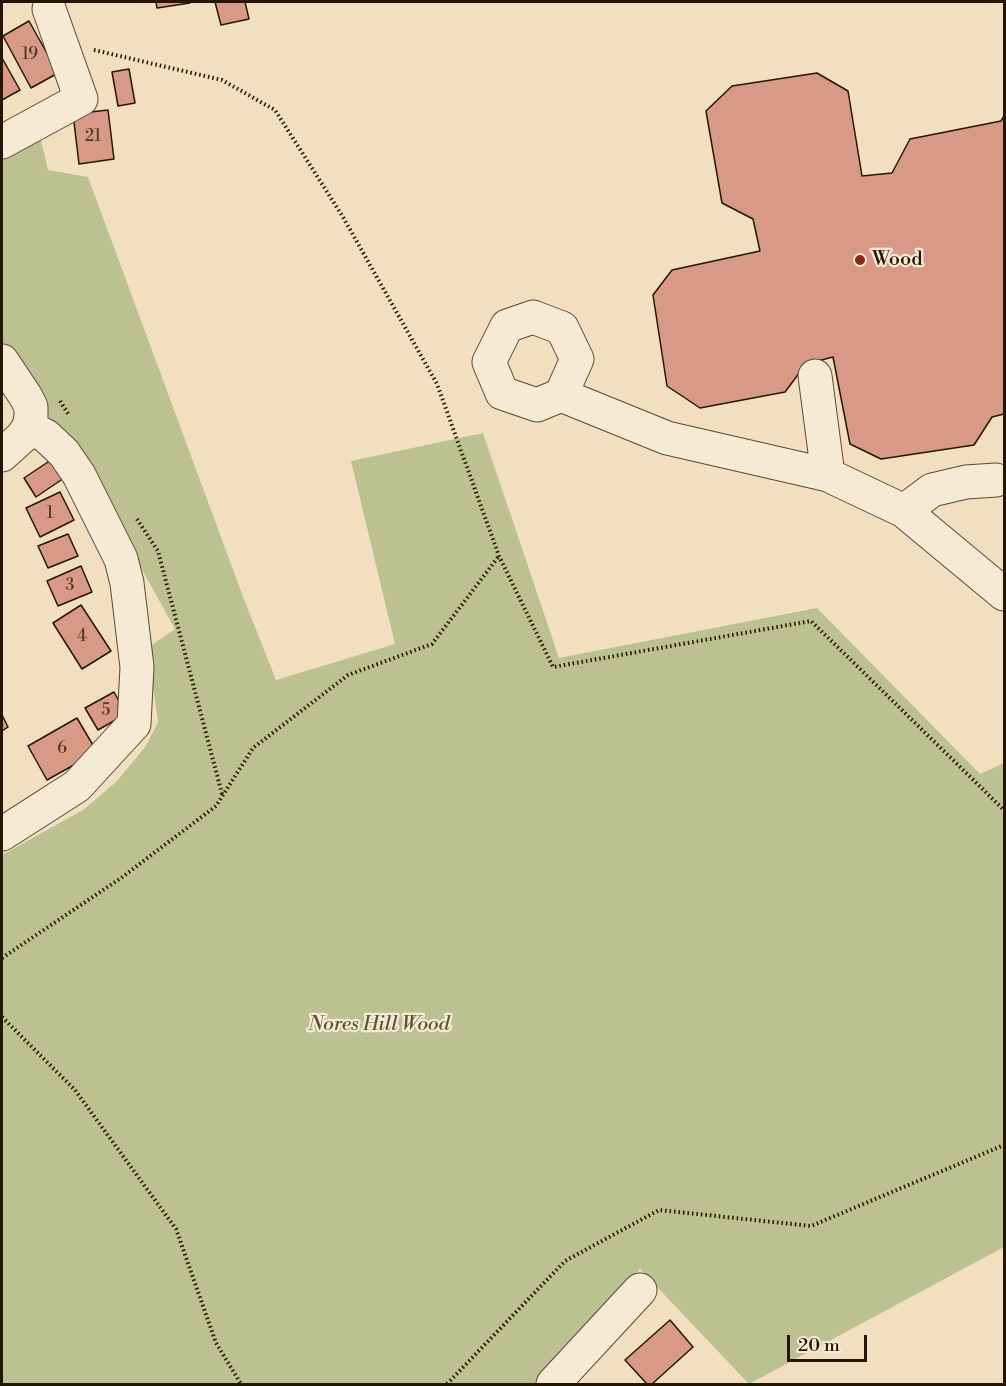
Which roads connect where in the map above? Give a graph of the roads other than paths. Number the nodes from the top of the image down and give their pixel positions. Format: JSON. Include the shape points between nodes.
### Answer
{"nodes":[{"id":1,"x":49,"y":9,"type":"dead end"},
{"id":2,"x":2,"y":142,"type":"edge"},
{"id":3,"x":2,"y":361,"type":"edge"},
{"id":4,"x":815,"y":376,"type":"dead end"},
{"id":5,"x":561,"y":395,"type":"dead end"},
{"id":6,"x":29,"y":427,"type":"junction"},
{"id":7,"x":2,"y":455,"type":"edge"},
{"id":8,"x":828,"y":475,"type":"junction"},
{"id":9,"x":996,"y":480,"type":"dead end"},
{"id":10,"x":904,"y":511,"type":"junction"},
{"id":11,"x":1002,"y":588,"type":"edge"},
{"id":12,"x":2,"y":834,"type":"edge"},
{"id":13,"x":640,"y":1290,"type":"dead end"},
{"id":14,"x":553,"y":1384,"type":"edge"}],
"edges":[{"from":1,"to":2,"type":"street","via":[[81,99]]},
{"from":3,"to":6,"type":"street","via":[[31,408]]},
{"from":4,"to":8,"type":"street"},
{"from":5,"to":8,"type":"street","via":[[668,438]]},
{"from":6,"to":7,"type":"street"},
{"from":6,"to":12,"type":"street","via":[[64,453],[121,559],[137,667],[134,724],[78,786]]},
{"from":8,"to":10,"type":"street"},
{"from":9,"to":10,"type":"street","via":[[932,490]]},
{"from":10,"to":11,"type":"street"},
{"from":13,"to":14,"type":"street"}]}
